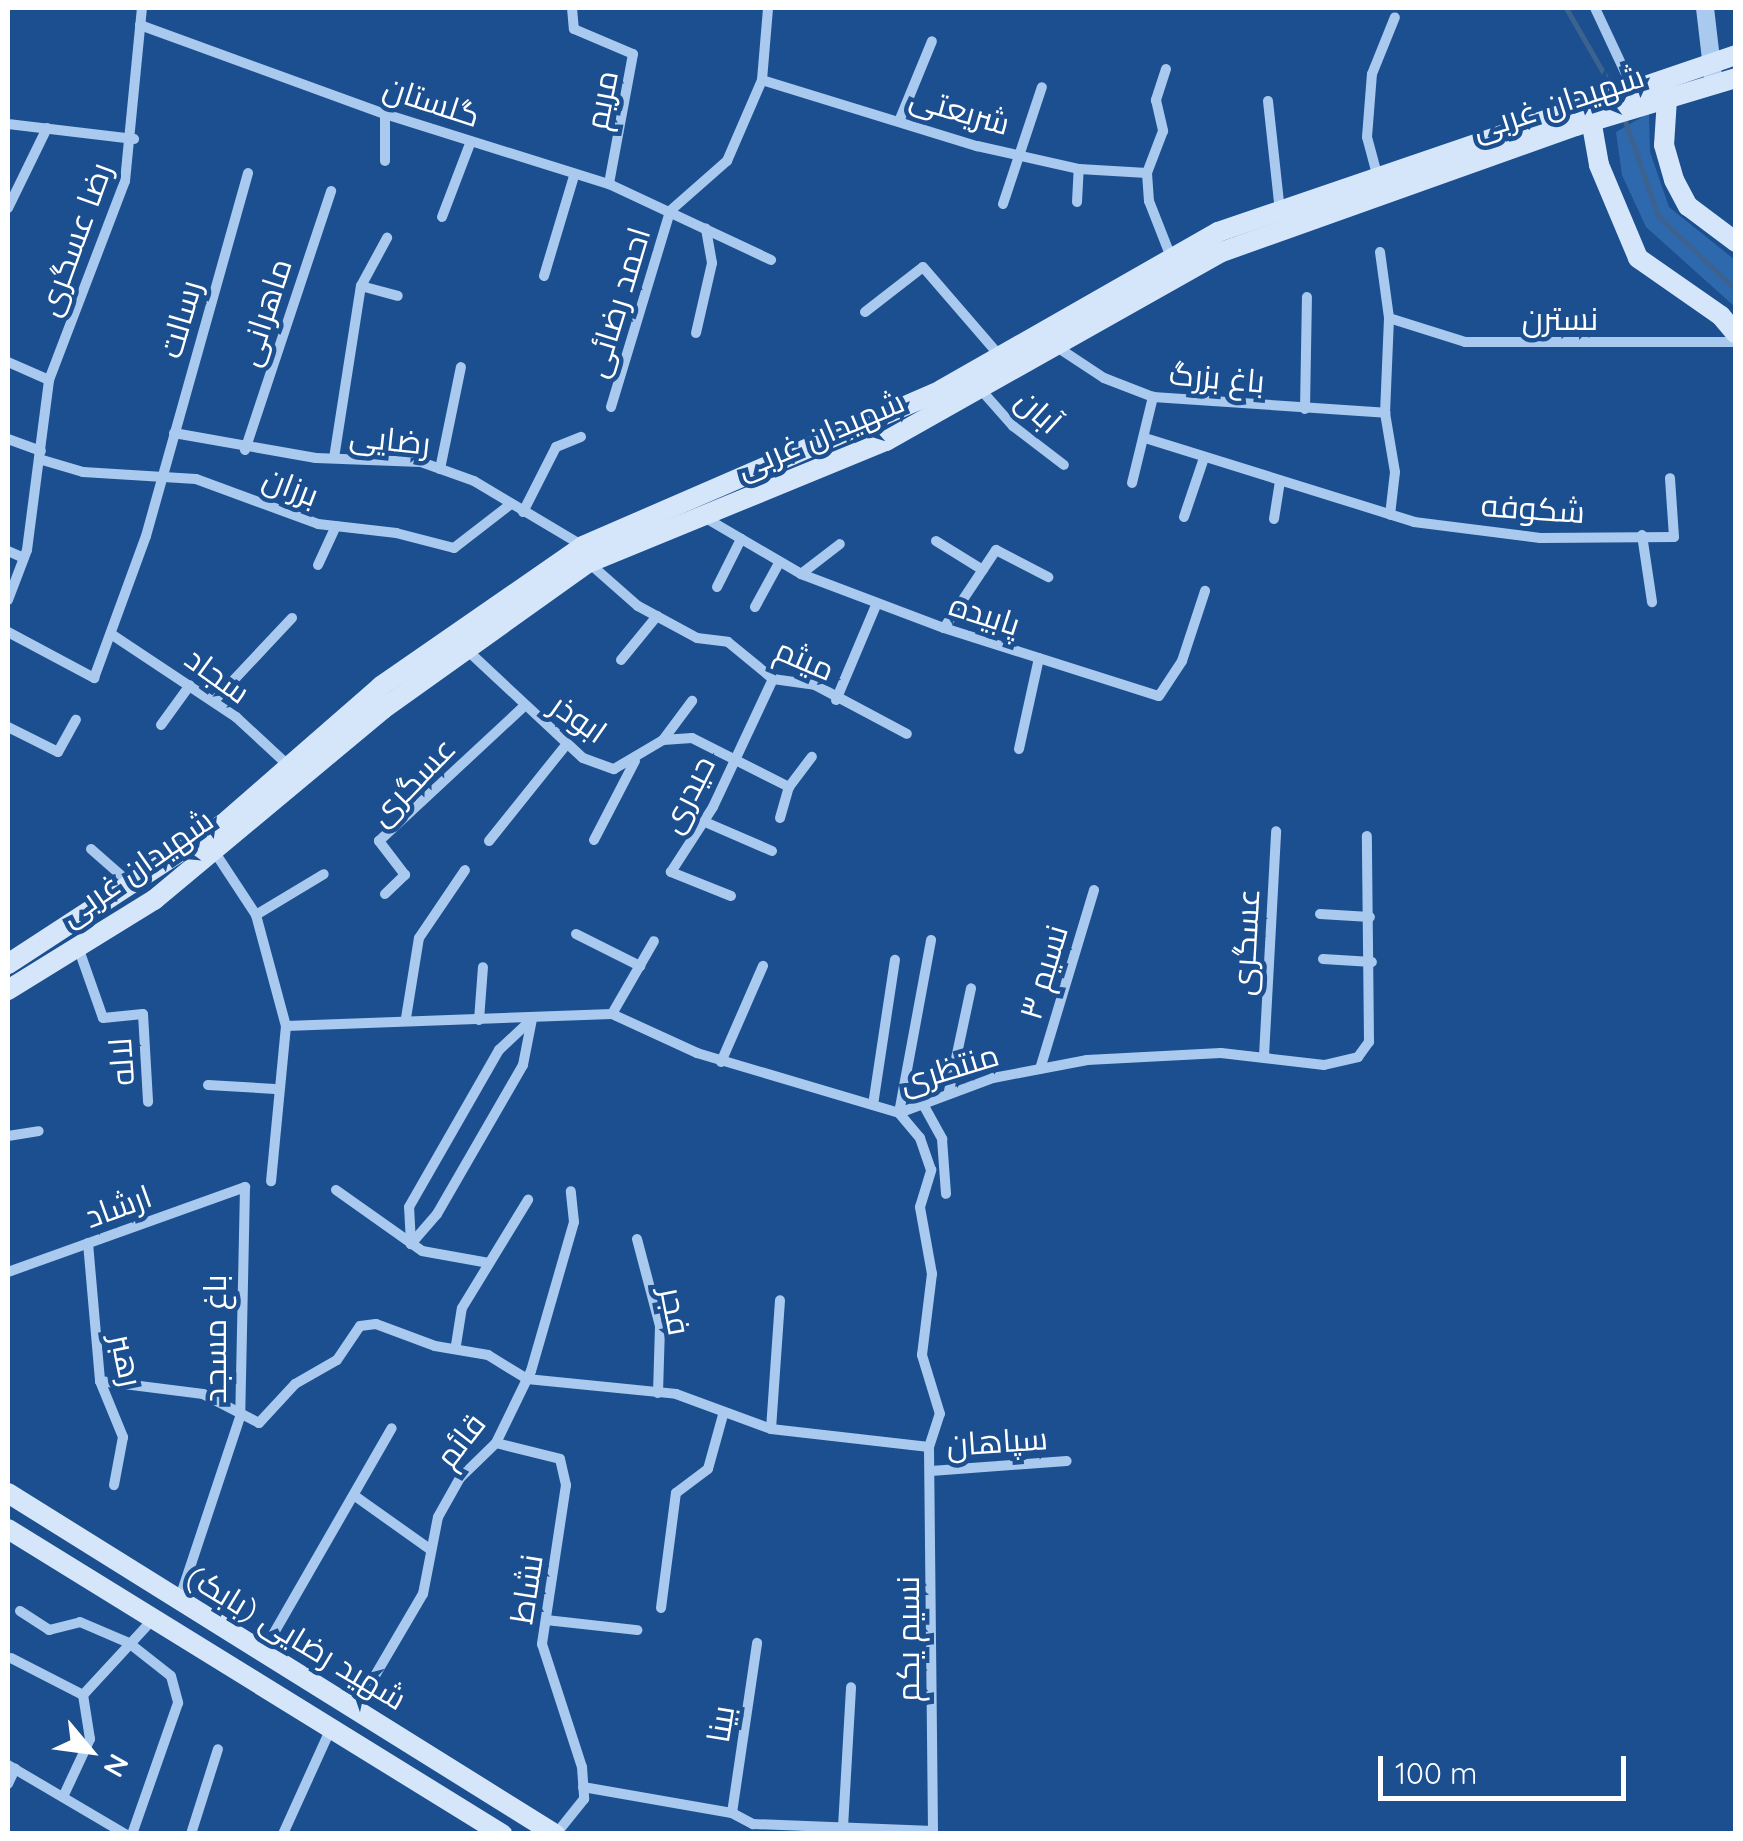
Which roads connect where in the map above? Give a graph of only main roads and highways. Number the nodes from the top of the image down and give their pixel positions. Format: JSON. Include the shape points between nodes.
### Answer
{"nodes":[{"id":1,"x":1736,"y":55,"type":"edge"},
{"id":2,"x":1725,"y":81,"type":"edge"},
{"id":3,"x":1666,"y":98,"type":"junction"},
{"id":4,"x":1590,"y":112,"type":"junction"},
{"id":5,"x":1736,"y":242,"type":"edge"},
{"id":6,"x":1736,"y":334,"type":"edge"},
{"id":7,"x":586,"y":554,"type":"junction"},
{"id":8,"x":38,"y":959,"type":"junction"},
{"id":9,"x":8,"y":964,"type":"edge"},
{"id":10,"x":8,"y":990,"type":"edge"},
{"id":11,"x":8,"y":1493,"type":"edge"},
{"id":12,"x":8,"y":1528,"type":"edge"},
{"id":13,"x":242,"y":1640,"type":"junction"},
{"id":14,"x":229,"y":1663,"type":"junction"},
{"id":15,"x":502,"y":1834,"type":"edge"},
{"id":16,"x":556,"y":1834,"type":"edge"}],
"edges":[{"from":1,"to":4,"type":"main road","name":"شهیدان غربی","via":[[1633,89]]},
{"from":2,"to":3,"type":"main road","name":"شهیدان غربی"},
{"from":3,"to":4,"type":"main road","name":"شهیدان غربی"},
{"from":3,"to":5,"type":"main road","via":[[1664,145],[1674,180],[1688,206]]},
{"from":4,"to":6,"type":"main road","via":[[1599,165],[1638,258],[1721,316]]},
{"from":4,"to":7,"type":"main road","name":"شهیدان غربی","via":[[1219,253],[858,455]]},
{"from":4,"to":7,"type":"main road","name":"شهیدان غربی","via":[[1280,212],[1172,257],[926,398]]},
{"from":7,"to":8,"type":"main road","name":"شهیدان غربی","via":[[381,686],[224,824]]},
{"from":7,"to":8,"type":"main road","name":"شهیدان غربی","via":[[383,709],[154,900],[78,946]]},
{"from":8,"to":9,"type":"main road","name":"شهیدان غربی"},
{"from":8,"to":10,"type":"main road","name":"شهیدان غربی"},
{"from":11,"to":13,"type":"main road","name":"شهید رضایی (بابک)"},
{"from":12,"to":14,"type":"main road","name":"شهید رضایی (بابک)"},
{"from":13,"to":14,"type":"main road"},
{"from":13,"to":16,"type":"main road","name":"شهید رضایی (بابک)"},
{"from":14,"to":15,"type":"main road","name":"شهید رضایی (بابک)"}]}
